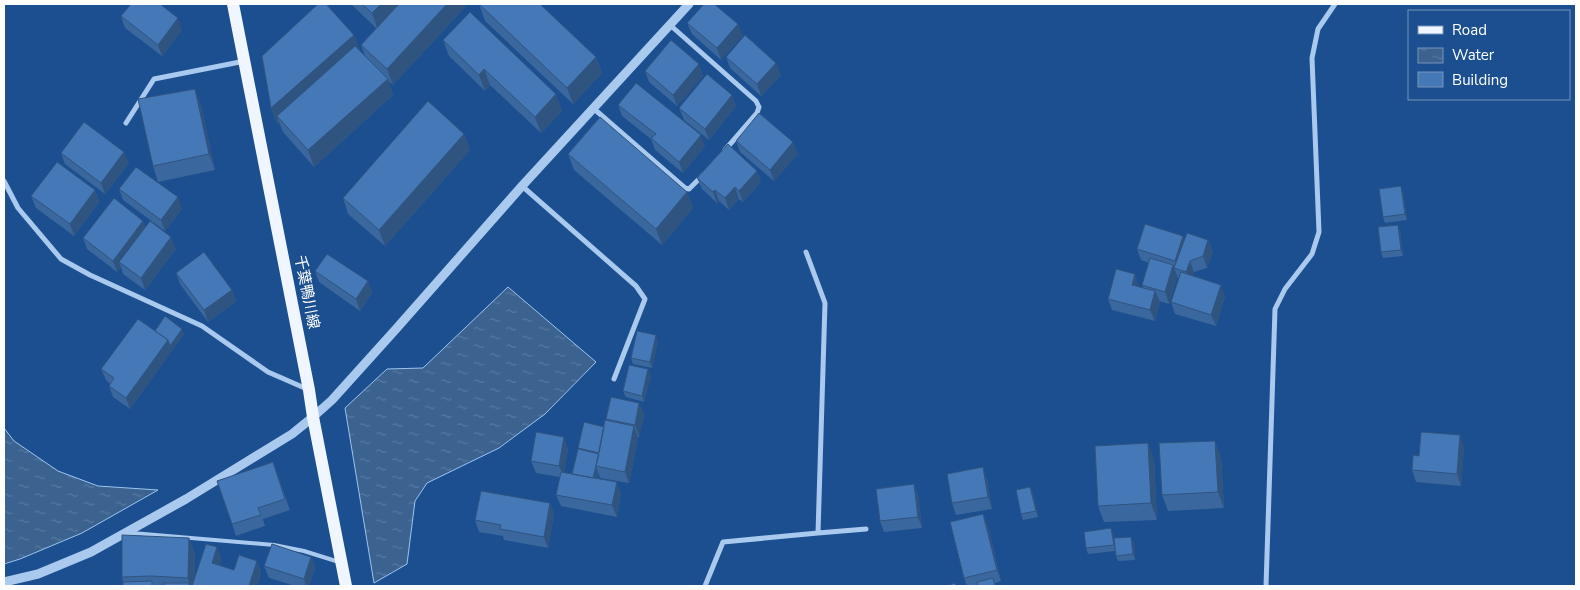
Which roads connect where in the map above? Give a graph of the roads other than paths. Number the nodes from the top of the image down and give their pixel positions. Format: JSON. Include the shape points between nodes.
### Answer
{"nodes":[{"id":1,"x":234,"y":4,"type":"edge"},
{"id":2,"x":690,"y":4,"type":"edge"},
{"id":3,"x":1335,"y":4,"type":"edge"},
{"id":4,"x":670,"y":25,"type":"junction"},
{"id":5,"x":245,"y":61,"type":"junction"},
{"id":6,"x":594,"y":108,"type":"junction"},
{"id":7,"x":126,"y":123,"type":"dead end"},
{"id":8,"x":719,"y":157,"type":"edge"},
{"id":9,"x":706,"y":172,"type":"edge"},
{"id":10,"x":4,"y":181,"type":"edge"},
{"id":11,"x":522,"y":186,"type":"junction"},
{"id":12,"x":806,"y":252,"type":"dead end"},
{"id":13,"x":614,"y":379,"type":"dead end"},
{"id":14,"x":309,"y":390,"type":"junction"},
{"id":15,"x":313,"y":417,"type":"junction"},
{"id":16,"x":866,"y":528,"type":"dead end"},
{"id":17,"x":126,"y":532,"type":"junction"},
{"id":18,"x":818,"y":533,"type":"junction"},
{"id":19,"x":342,"y":563,"type":"junction"},
{"id":20,"x":4,"y":582,"type":"edge"},
{"id":21,"x":346,"y":586,"type":"edge"},
{"id":22,"x":705,"y":586,"type":"edge"},
{"id":23,"x":1266,"y":586,"type":"edge"}],
"edges":[{"from":1,"to":5,"type":"main road","name":"千葉鴨川線"},
{"from":2,"to":4,"type":"street"},
{"from":3,"to":23,"type":"street","via":[[1318,29],[1312,58],[1319,232],[1312,254],[1275,309]]},
{"from":4,"to":6,"type":"street"},
{"from":4,"to":8,"type":"street","via":[[759,107]]},
{"from":5,"to":7,"type":"street","via":[[154,79]]},
{"from":5,"to":14,"type":"main road","name":"千葉鴨川線"},
{"from":6,"to":9,"type":"street","via":[[685,188],[693,186]]},
{"from":6,"to":11,"type":"street"},
{"from":10,"to":14,"type":"street","via":[[18,208],[61,259],[202,326],[268,372]]},
{"from":11,"to":13,"type":"street","via":[[636,286],[645,299]]},
{"from":11,"to":15,"type":"street","via":[[332,400]]},
{"from":12,"to":18,"type":"street","via":[[826,303]]},
{"from":14,"to":15,"type":"main road","name":"千葉鴨川線"},
{"from":15,"to":17,"type":"street","via":[[292,434]]},
{"from":15,"to":19,"type":"main road","name":"千葉鴨川線"},
{"from":16,"to":18,"type":"street"},
{"from":17,"to":19,"type":"lane","via":[[274,545]]},
{"from":17,"to":20,"type":"street","via":[[91,552],[38,574]]},
{"from":18,"to":22,"type":"street","via":[[723,542]]},
{"from":19,"to":21,"type":"main road","name":"千葉鴨川線"}]}
